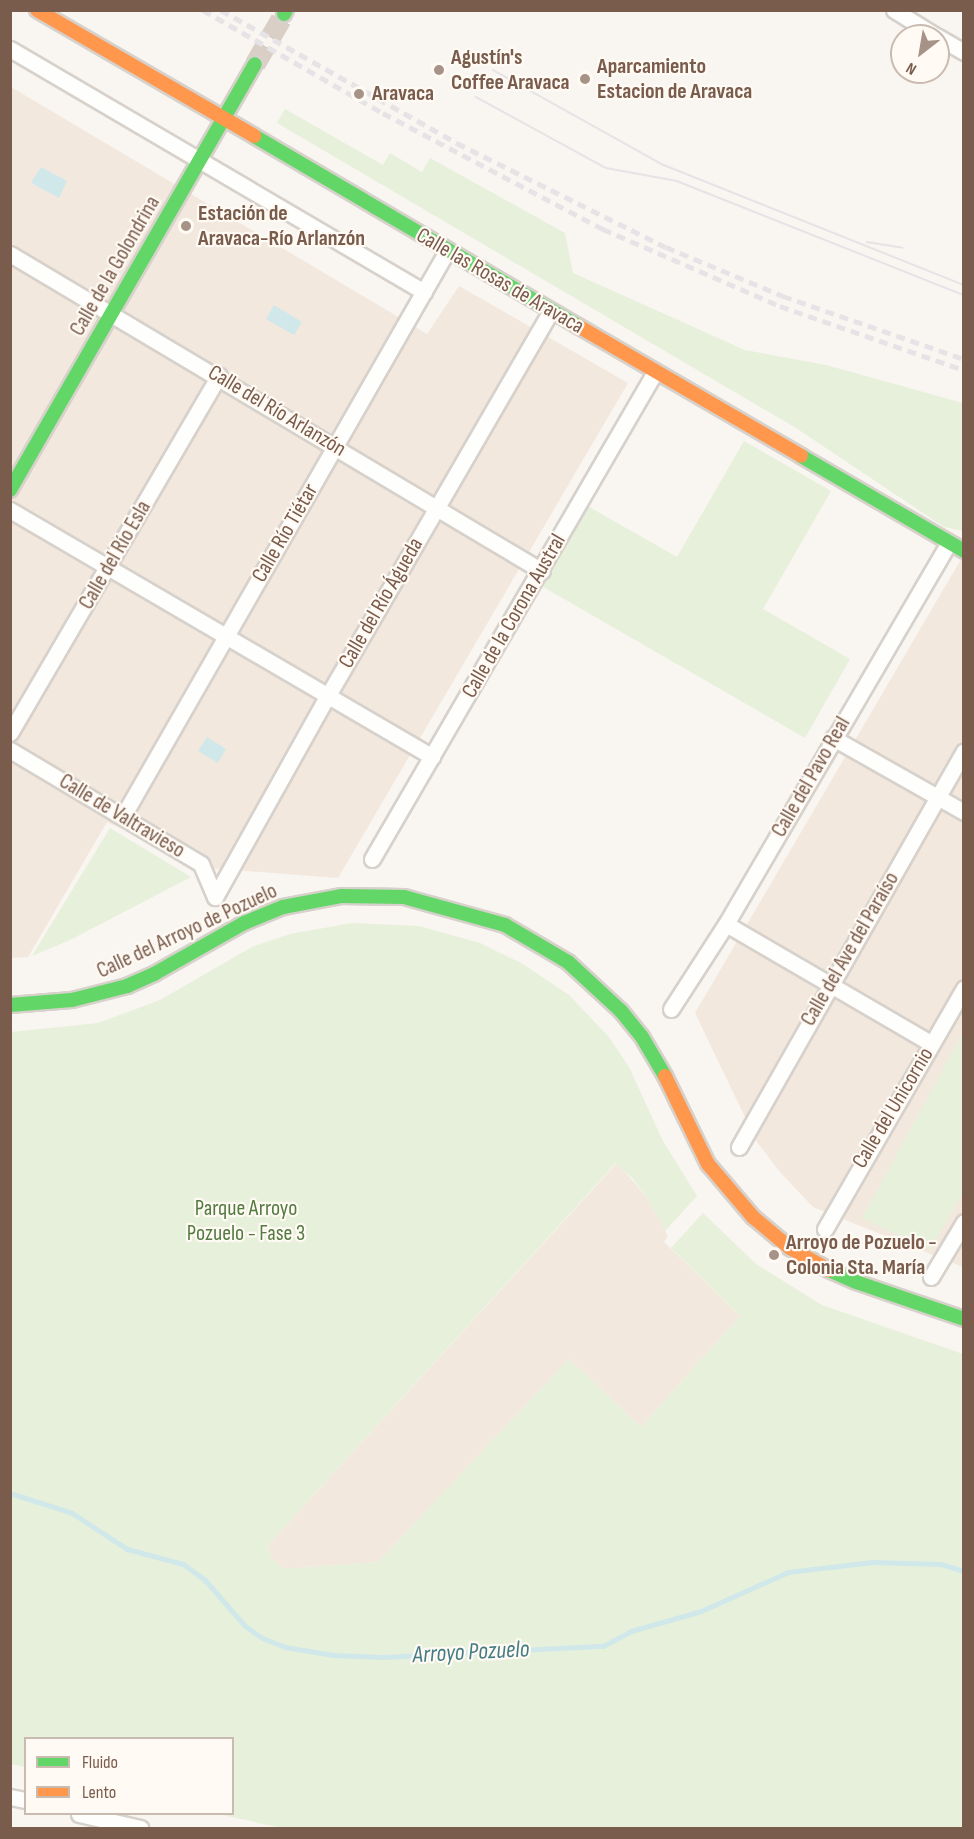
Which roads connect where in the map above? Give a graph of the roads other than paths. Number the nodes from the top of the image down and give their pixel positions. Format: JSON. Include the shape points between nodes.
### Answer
{"nodes":[{"id":1,"x":37,"y":10,"type":"edge"},
{"id":2,"x":894,"y":10,"type":"edge"},
{"id":3,"x":916,"y":24,"type":"edge"},
{"id":4,"x":950,"y":44,"type":"edge"},
{"id":5,"x":10,"y":49,"type":"edge"},
{"id":6,"x":963,"y":52,"type":"edge"},
{"id":7,"x":255,"y":64,"type":"tunnel mouth"},
{"id":8,"x":225,"y":119,"type":"junction"},
{"id":9,"x":201,"y":160,"type":"junction"},
{"id":10,"x":447,"y":251,"type":"junction"},
{"id":11,"x":11,"y":255,"type":"edge"},
{"id":12,"x":424,"y":292,"type":"junction"},
{"id":13,"x":551,"y":311,"type":"junction"},
{"id":14,"x":112,"y":313,"type":"junction"},
{"id":15,"x":655,"y":372,"type":"junction"},
{"id":16,"x":219,"y":376,"type":"junction"},
{"id":17,"x":335,"y":446,"type":"junction"},
{"id":18,"x":10,"y":490,"type":"edge"},
{"id":19,"x":436,"y":509,"type":"junction"},
{"id":20,"x":10,"y":510,"type":"edge"},
{"id":21,"x":949,"y":543,"type":"junction"},
{"id":22,"x":963,"y":551,"type":"edge"},
{"id":23,"x":108,"y":567,"type":"junction"},
{"id":24,"x":542,"y":571,"type":"junction"},
{"id":25,"x":226,"y":637,"type":"junction"},
{"id":26,"x":327,"y":696,"type":"junction"},
{"id":27,"x":10,"y":734,"type":"edge"},
{"id":28,"x":834,"y":738,"type":"junction"},
{"id":29,"x":10,"y":750,"type":"edge"},
{"id":30,"x":963,"y":751,"type":"edge"},
{"id":31,"x":432,"y":757,"type":"junction"},
{"id":32,"x":937,"y":797,"type":"junction"},
{"id":33,"x":963,"y":812,"type":"edge"},
{"id":34,"x":123,"y":816,"type":"junction"},
{"id":35,"x":372,"y":859,"type":"dead end"},
{"id":36,"x":215,"y":897,"type":"joint"},
{"id":37,"x":726,"y":924,"type":"junction"},
{"id":38,"x":830,"y":984,"type":"junction"},
{"id":39,"x":963,"y":988,"type":"edge"},
{"id":40,"x":10,"y":1005,"type":"edge"},
{"id":41,"x":671,"y":1009,"type":"dead end"},
{"id":42,"x":932,"y":1044,"type":"junction"},
{"id":43,"x":739,"y":1147,"type":"dead end"},
{"id":44,"x":963,"y":1222,"type":"edge"},
{"id":45,"x":825,"y":1229,"type":"dead end"},
{"id":46,"x":931,"y":1276,"type":"dead end"},
{"id":47,"x":963,"y":1319,"type":"edge"},
{"id":48,"x":83,"y":1815,"type":"edge"},
{"id":49,"x":140,"y":1828,"type":"edge"}],
"edges":[{"from":1,"to":8,"type":"street","name":"Calle las Rosas de Aravaca"},
{"from":2,"to":3,"type":"street"},
{"from":4,"to":6,"type":"street"},
{"from":5,"to":9,"type":"street"},
{"from":7,"to":8,"type":"street","name":"Calle de la Golondrina"},
{"from":8,"to":9,"type":"street","name":"Calle de la Golondrina"},
{"from":8,"to":10,"type":"street","name":"Calle las Rosas de Aravaca"},
{"from":9,"to":12,"type":"street"},
{"from":9,"to":14,"type":"street","name":"Calle de la Golondrina"},
{"from":10,"to":12,"type":"street","name":"Calle Río Tiétar"},
{"from":10,"to":13,"type":"street","name":"Calle las Rosas de Aravaca"},
{"from":11,"to":14,"type":"street","name":"Calle del Río Arlanzón"},
{"from":12,"to":17,"type":"street","name":"Calle Río Tiétar"},
{"from":13,"to":15,"type":"street","name":"Calle las Rosas de Aravaca"},
{"from":13,"to":19,"type":"street","name":"Calle del Río Águeda"},
{"from":14,"to":16,"type":"street","name":"Calle del Río Arlanzón"},
{"from":14,"to":18,"type":"street","name":"Calle de la Golondrina"},
{"from":15,"to":21,"type":"street","name":"Calle las Rosas de Aravaca"},
{"from":15,"to":24,"type":"street","name":"Calle de la Corona Austral"},
{"from":16,"to":17,"type":"street","name":"Calle del Río Arlanzón"},
{"from":16,"to":23,"type":"street","name":"Calle del Río Esla"},
{"from":17,"to":19,"type":"street","name":"Calle del Río Arlanzón"},
{"from":17,"to":25,"type":"street","name":"Calle Río Tiétar"},
{"from":19,"to":24,"type":"street","name":"Calle del Río Arlanzón"},
{"from":19,"to":26,"type":"street","name":"Calle del Río Águeda"},
{"from":20,"to":23,"type":"street"},
{"from":21,"to":22,"type":"street","name":"Calle las Rosas de Aravaca"},
{"from":21,"to":28,"type":"street","name":"Calle del Pavo Real"},
{"from":23,"to":25,"type":"street"},
{"from":23,"to":27,"type":"street","name":"Calle del Río Esla"},
{"from":24,"to":31,"type":"street","name":"Calle de la Corona Austral"},
{"from":25,"to":26,"type":"street"},
{"from":25,"to":34,"type":"street","name":"Calle Río Tiétar"},
{"from":26,"to":31,"type":"street"},
{"from":26,"to":36,"type":"street","name":"Calle del Río Águeda"},
{"from":28,"to":32,"type":"street"},
{"from":28,"to":37,"type":"street","name":"Calle del Pavo Real"},
{"from":29,"to":34,"type":"street","name":"Calle de Valtravieso"},
{"from":30,"to":32,"type":"street","name":"Calle del Ave del Paraíso"},
{"from":31,"to":35,"type":"street","name":"Calle de la Corona Austral"},
{"from":32,"to":33,"type":"street"},
{"from":32,"to":38,"type":"street","name":"Calle del Ave del Paraíso"},
{"from":34,"to":36,"type":"street","name":"Calle de Valtravieso","via":[[201,864]]},
{"from":37,"to":38,"type":"street"},
{"from":37,"to":41,"type":"street","name":"Calle del Pavo Real"},
{"from":38,"to":42,"type":"street"},
{"from":38,"to":43,"type":"street","name":"Calle del Ave del Paraíso"},
{"from":39,"to":42,"type":"street","name":"Calle del Unicornio"},
{"from":40,"to":47,"type":"street","name":"Calle del Arroyo de Pozuelo","via":[[72,1000],[110,992],[153,974],[244,922],[315,900],[342,896],[404,897],[505,925],[568,962],[621,1011],[660,1067],[708,1164],[753,1217],[790,1248],[822,1266],[856,1282]]},
{"from":42,"to":45,"type":"street","name":"Calle del Unicornio"},
{"from":44,"to":46,"type":"street"},
{"from":48,"to":49,"type":"street"}]}
